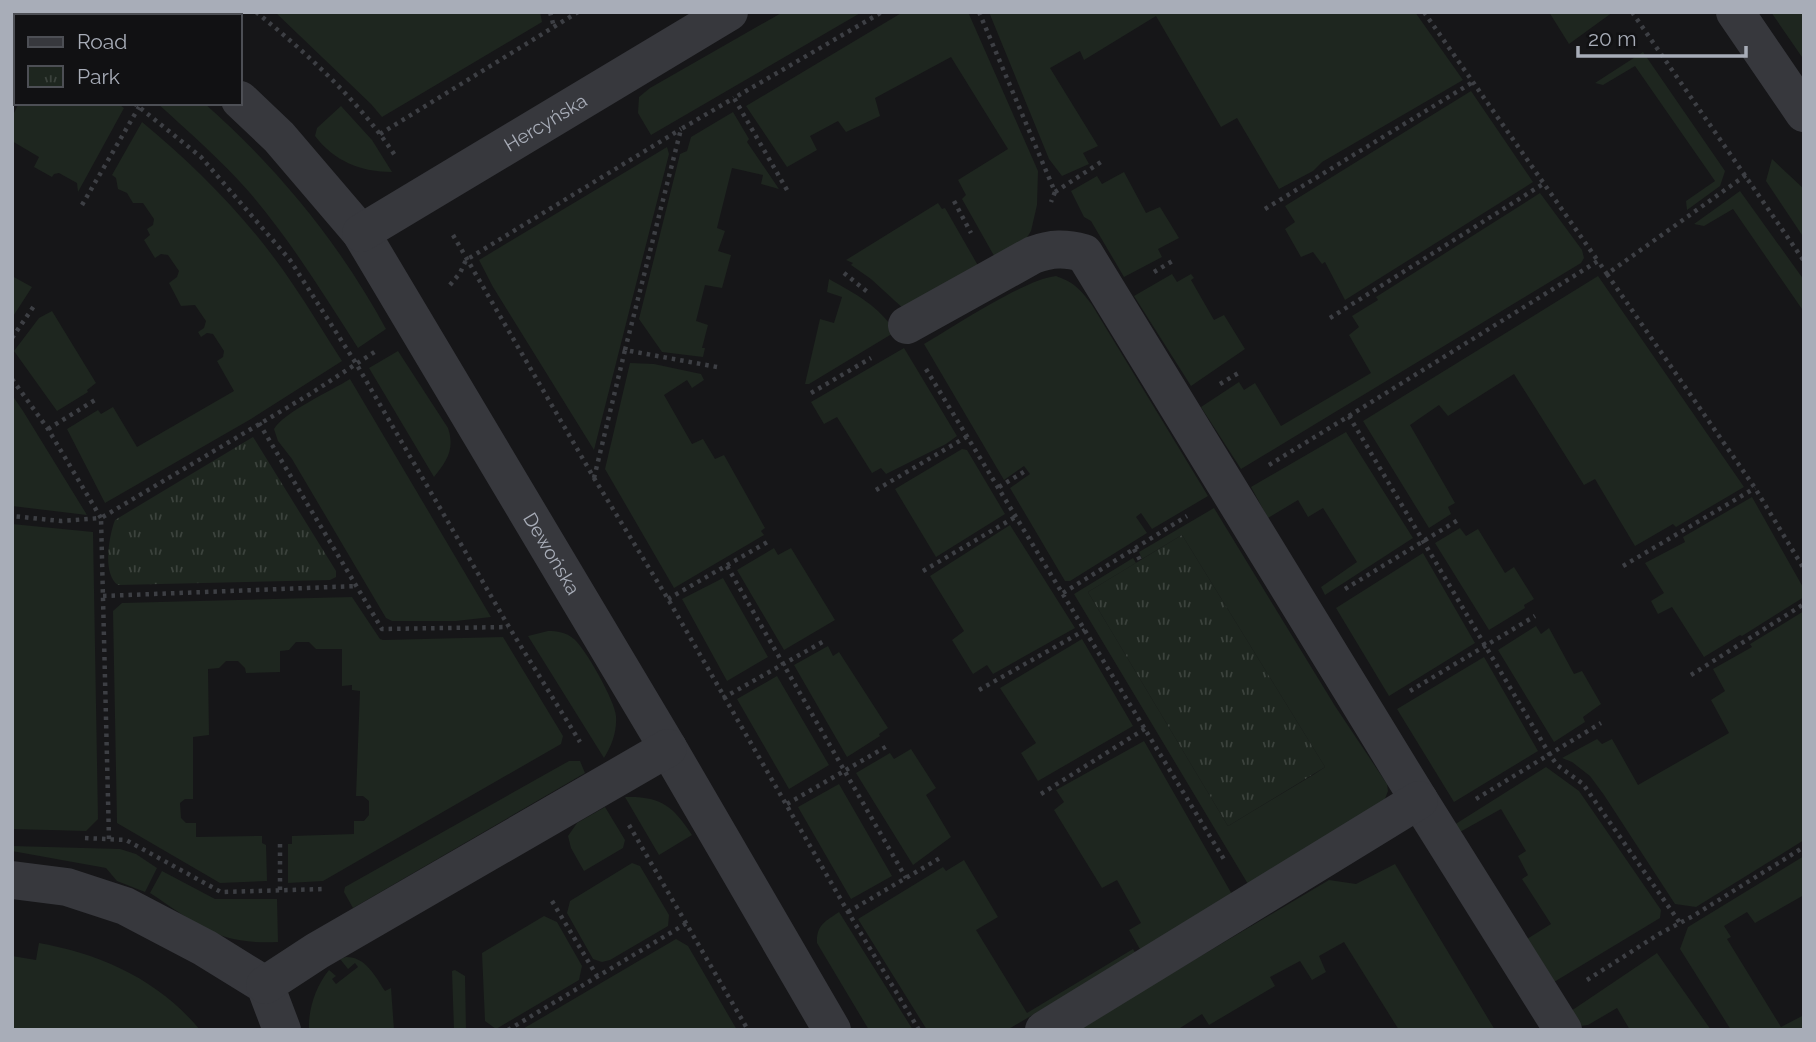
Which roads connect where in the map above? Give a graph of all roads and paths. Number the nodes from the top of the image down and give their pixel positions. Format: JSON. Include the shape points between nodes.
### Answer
{"nodes":[{"id":1,"x":257,"y":12,"type":"edge"},
{"id":2,"x":550,"y":12,"type":"edge"},
{"id":3,"x":578,"y":12,"type":"edge"},
{"id":4,"x":730,"y":12,"type":"edge"},
{"id":5,"x":882,"y":12,"type":"edge"},
{"id":6,"x":979,"y":12,"type":"edge"},
{"id":7,"x":1424,"y":12,"type":"edge"},
{"id":8,"x":1632,"y":12,"type":"edge"},
{"id":9,"x":1735,"y":12,"type":"edge"},
{"id":10,"x":554,"y":27,"type":"junction"},
{"id":11,"x":1473,"y":82,"type":"junction"},
{"id":12,"x":734,"y":98,"type":"junction"},
{"id":13,"x":242,"y":102,"type":"edge"},
{"id":14,"x":137,"y":105,"type":"edge"},
{"id":15,"x":1804,"y":113,"type":"edge"},
{"id":16,"x":681,"y":128,"type":"junction"},
{"id":17,"x":380,"y":134,"type":"junction"},
{"id":18,"x":1101,"y":162,"type":"dead end"},
{"id":19,"x":1746,"y":176,"type":"junction"},
{"id":20,"x":1543,"y":184,"type":"junction"},
{"id":21,"x":787,"y":190,"type":"dead end"},
{"id":22,"x":1055,"y":192,"type":"junction"},
{"id":23,"x":425,"y":194,"type":"junction"},
{"id":24,"x":82,"y":205,"type":"dead end"},
{"id":25,"x":1265,"y":209,"type":"dead end"},
{"id":26,"x":361,"y":233,"type":"junction"},
{"id":27,"x":1033,"y":255,"type":"junction"},
{"id":28,"x":466,"y":260,"type":"junction"},
{"id":29,"x":1598,"y":261,"type":"junction"},
{"id":30,"x":1804,"y":261,"type":"edge"},
{"id":31,"x":1607,"y":274,"type":"junction"},
{"id":32,"x":34,"y":306,"type":"dead end"},
{"id":33,"x":1330,"y":318,"type":"dead end"},
{"id":34,"x":414,"y":324,"type":"junction"},
{"id":35,"x":12,"y":338,"type":"edge"},
{"id":36,"x":903,"y":345,"type":"junction"},
{"id":37,"x":625,"y":351,"type":"junction"},
{"id":38,"x":356,"y":365,"type":"junction"},
{"id":39,"x":717,"y":367,"type":"dead end"},
{"id":40,"x":12,"y":379,"type":"edge"},
{"id":41,"x":811,"y":393,"type":"dead end"},
{"id":42,"x":95,"y":400,"type":"dead end"},
{"id":43,"x":1349,"y":416,"type":"junction"},
{"id":44,"x":259,"y":423,"type":"junction"},
{"id":45,"x":48,"y":429,"type":"junction"},
{"id":46,"x":968,"y":436,"type":"junction"},
{"id":47,"x":1027,"y":470,"type":"dead end"},
{"id":48,"x":594,"y":478,"type":"junction"},
{"id":49,"x":999,"y":487,"type":"junction"},
{"id":50,"x":1755,"y":488,"type":"junction"},
{"id":51,"x":876,"y":490,"type":"dead end"},
{"id":52,"x":1229,"y":490,"type":"junction"},
{"id":53,"x":12,"y":516,"type":"edge"},
{"id":54,"x":1017,"y":516,"type":"junction"},
{"id":55,"x":101,"y":518,"type":"junction"},
{"id":56,"x":1184,"y":518,"type":"dead end"},
{"id":57,"x":1458,"y":520,"type":"dead end"},
{"id":58,"x":771,"y":540,"type":"dead end"},
{"id":59,"x":1422,"y":541,"type":"junction"},
{"id":60,"x":1134,"y":550,"type":"junction"},
{"id":61,"x":1140,"y":560,"type":"dead end"},
{"id":62,"x":727,"y":566,"type":"junction"},
{"id":63,"x":1623,"y":566,"type":"dead end"},
{"id":64,"x":1804,"y":569,"type":"edge"},
{"id":65,"x":923,"y":571,"type":"dead end"},
{"id":66,"x":357,"y":586,"type":"junction"},
{"id":67,"x":1063,"y":593,"type":"junction"},
{"id":68,"x":1337,"y":595,"type":"dead end"},
{"id":69,"x":103,"y":596,"type":"junction"},
{"id":70,"x":668,"y":599,"type":"junction"},
{"id":71,"x":1804,"y":604,"type":"edge"},
{"id":72,"x":1535,"y":616,"type":"dead end"},
{"id":73,"x":509,"y":627,"type":"junction"},
{"id":74,"x":1086,"y":630,"type":"junction"},
{"id":75,"x":826,"y":640,"type":"dead end"},
{"id":76,"x":1486,"y":645,"type":"junction"},
{"id":77,"x":782,"y":664,"type":"junction"},
{"id":78,"x":1691,"y":675,"type":"dead end"},
{"id":79,"x":979,"y":690,"type":"dead end"},
{"id":80,"x":723,"y":698,"type":"junction"},
{"id":81,"x":1367,"y":716,"type":"junction"},
{"id":82,"x":1601,"y":723,"type":"dead end"},
{"id":83,"x":1146,"y":728,"type":"junction"},
{"id":84,"x":889,"y":745,"type":"dead end"},
{"id":85,"x":668,"y":748,"type":"junction"},
{"id":86,"x":1550,"y":755,"type":"junction"},
{"id":87,"x":845,"y":771,"type":"junction"},
{"id":88,"x":606,"y":783,"type":"junction"},
{"id":89,"x":1041,"y":794,"type":"dead end"},
{"id":90,"x":787,"y":804,"type":"junction"},
{"id":91,"x":1427,"y":812,"type":"junction"},
{"id":92,"x":81,"y":838,"type":"dead end"},
{"id":93,"x":109,"y":839,"type":"junction"},
{"id":94,"x":280,"y":842,"type":"dead end"},
{"id":95,"x":1804,"y":846,"type":"edge"},
{"id":96,"x":940,"y":858,"type":"dead end"},
{"id":97,"x":906,"y":878,"type":"junction"},
{"id":98,"x":12,"y":880,"type":"edge"},
{"id":99,"x":329,"y":888,"type":"dead end"},
{"id":100,"x":280,"y":890,"type":"junction"},
{"id":101,"x":552,"y":901,"type":"dead end"},
{"id":102,"x":1251,"y":904,"type":"junction"},
{"id":103,"x":848,"y":912,"type":"junction"},
{"id":104,"x":687,"y":923,"type":"junction"},
{"id":105,"x":1680,"y":923,"type":"junction"},
{"id":106,"x":597,"y":976,"type":"junction"},
{"id":107,"x":1582,"y":983,"type":"dead end"},
{"id":108,"x":265,"y":985,"type":"junction"},
{"id":109,"x":282,"y":1030,"type":"edge"},
{"id":110,"x":508,"y":1030,"type":"edge"},
{"id":111,"x":748,"y":1030,"type":"edge"},
{"id":112,"x":832,"y":1030,"type":"edge"},
{"id":113,"x":919,"y":1030,"type":"edge"},
{"id":114,"x":1044,"y":1030,"type":"edge"},
{"id":115,"x":1563,"y":1030,"type":"edge"}],
"edges":[{"from":1,"to":17,"type":"path"},
{"from":2,"to":10,"type":"path"},
{"from":3,"to":10,"type":"path"},
{"from":4,"to":23,"type":"street","name":"Hercyńska"},
{"from":5,"to":12,"type":"path"},
{"from":6,"to":22,"type":"path"},
{"from":7,"to":11,"type":"path"},
{"from":8,"to":19,"type":"path"},
{"from":9,"to":15,"type":"street"},
{"from":10,"to":17,"type":"path"},
{"from":11,"to":20,"type":"path"},
{"from":11,"to":25,"type":"path"},
{"from":12,"to":16,"type":"path"},
{"from":12,"to":21,"type":"path"},
{"from":13,"to":26,"type":"street","name":"Dewońska","via":[[279,137]]},
{"from":14,"to":24,"type":"path"},
{"from":14,"to":38,"type":"path","via":[[201,157],[256,219],[289,260]]},
{"from":16,"to":28,"type":"path"},
{"from":16,"to":37,"type":"path"},
{"from":17,"to":23,"type":"path"},
{"from":18,"to":22,"type":"path"},
{"from":19,"to":30,"type":"path"},
{"from":19,"to":31,"type":"path"},
{"from":20,"to":29,"type":"path"},
{"from":20,"to":33,"type":"path"},
{"from":22,"to":27,"type":"path"},
{"from":23,"to":26,"type":"street","name":"Hercyńska"},
{"from":23,"to":28,"type":"path"},
{"from":26,"to":34,"type":"street","name":"Dewońska"},
{"from":27,"to":36,"type":"street"},
{"from":27,"to":52,"type":"street","via":[[1052,248],[1084,253]]},
{"from":28,"to":34,"type":"path","via":[[460,273]]},
{"from":28,"to":48,"type":"path"},
{"from":29,"to":31,"type":"path"},
{"from":29,"to":43,"type":"path"},
{"from":31,"to":50,"type":"path"},
{"from":32,"to":35,"type":"path"},
{"from":34,"to":38,"type":"path"},
{"from":34,"to":85,"type":"street","name":"Dewońska"},
{"from":36,"to":41,"type":"path"},
{"from":36,"to":46,"type":"path"},
{"from":37,"to":39,"type":"path"},
{"from":37,"to":48,"type":"path"},
{"from":38,"to":44,"type":"path"},
{"from":38,"to":73,"type":"path"},
{"from":40,"to":45,"type":"path"},
{"from":42,"to":45,"type":"path"},
{"from":43,"to":52,"type":"path"},
{"from":43,"to":59,"type":"path"},
{"from":44,"to":55,"type":"path"},
{"from":44,"to":66,"type":"path"},
{"from":45,"to":55,"type":"path"},
{"from":46,"to":49,"type":"path"},
{"from":46,"to":51,"type":"path"},
{"from":47,"to":49,"type":"path"},
{"from":48,"to":70,"type":"path"},
{"from":49,"to":54,"type":"path"},
{"from":50,"to":63,"type":"path"},
{"from":50,"to":64,"type":"path"},
{"from":52,"to":81,"type":"street"},
{"from":53,"to":55,"type":"path","via":[[61,521]]},
{"from":54,"to":65,"type":"path"},
{"from":54,"to":67,"type":"path"},
{"from":55,"to":69,"type":"path"},
{"from":56,"to":60,"type":"path"},
{"from":57,"to":59,"type":"path"},
{"from":58,"to":62,"type":"path"},
{"from":59,"to":68,"type":"path"},
{"from":59,"to":76,"type":"path"},
{"from":60,"to":61,"type":"path"},
{"from":60,"to":67,"type":"path"},
{"from":62,"to":70,"type":"path"},
{"from":62,"to":77,"type":"path"},
{"from":66,"to":69,"type":"path"},
{"from":66,"to":73,"type":"path","via":[[382,629]]},
{"from":67,"to":74,"type":"path"},
{"from":69,"to":93,"type":"path"},
{"from":70,"to":80,"type":"path"},
{"from":71,"to":78,"type":"path"},
{"from":72,"to":76,"type":"path"},
{"from":73,"to":88,"type":"path"},
{"from":74,"to":79,"type":"path"},
{"from":74,"to":83,"type":"path"},
{"from":75,"to":77,"type":"path"},
{"from":76,"to":81,"type":"path"},
{"from":76,"to":86,"type":"path"},
{"from":77,"to":80,"type":"path"},
{"from":77,"to":87,"type":"path"},
{"from":80,"to":90,"type":"path"},
{"from":81,"to":91,"type":"street"},
{"from":82,"to":86,"type":"path"},
{"from":83,"to":89,"type":"path"},
{"from":83,"to":102,"type":"path"},
{"from":84,"to":87,"type":"path"},
{"from":85,"to":88,"type":"street"},
{"from":85,"to":112,"type":"street","name":"Dewońska"},
{"from":86,"to":91,"type":"path"},
{"from":86,"to":105,"type":"path","via":[[1583,784]]},
{"from":87,"to":90,"type":"path"},
{"from":87,"to":97,"type":"path"},
{"from":88,"to":104,"type":"path"},
{"from":88,"to":108,"type":"street"},
{"from":90,"to":103,"type":"path"},
{"from":91,"to":102,"type":"street"},
{"from":91,"to":115,"type":"street"},
{"from":92,"to":93,"type":"path"},
{"from":93,"to":100,"type":"path","via":[[125,839],[221,892]]},
{"from":94,"to":100,"type":"path"},
{"from":95,"to":105,"type":"path"},
{"from":96,"to":97,"type":"path"},
{"from":97,"to":103,"type":"path"},
{"from":98,"to":108,"type":"street","via":[[67,887],[125,906]]},
{"from":99,"to":100,"type":"path"},
{"from":101,"to":106,"type":"path"},
{"from":102,"to":114,"type":"street"},
{"from":103,"to":113,"type":"path"},
{"from":104,"to":106,"type":"path"},
{"from":104,"to":111,"type":"path"},
{"from":105,"to":107,"type":"path"},
{"from":106,"to":110,"type":"path"},
{"from":108,"to":109,"type":"street"}]}
